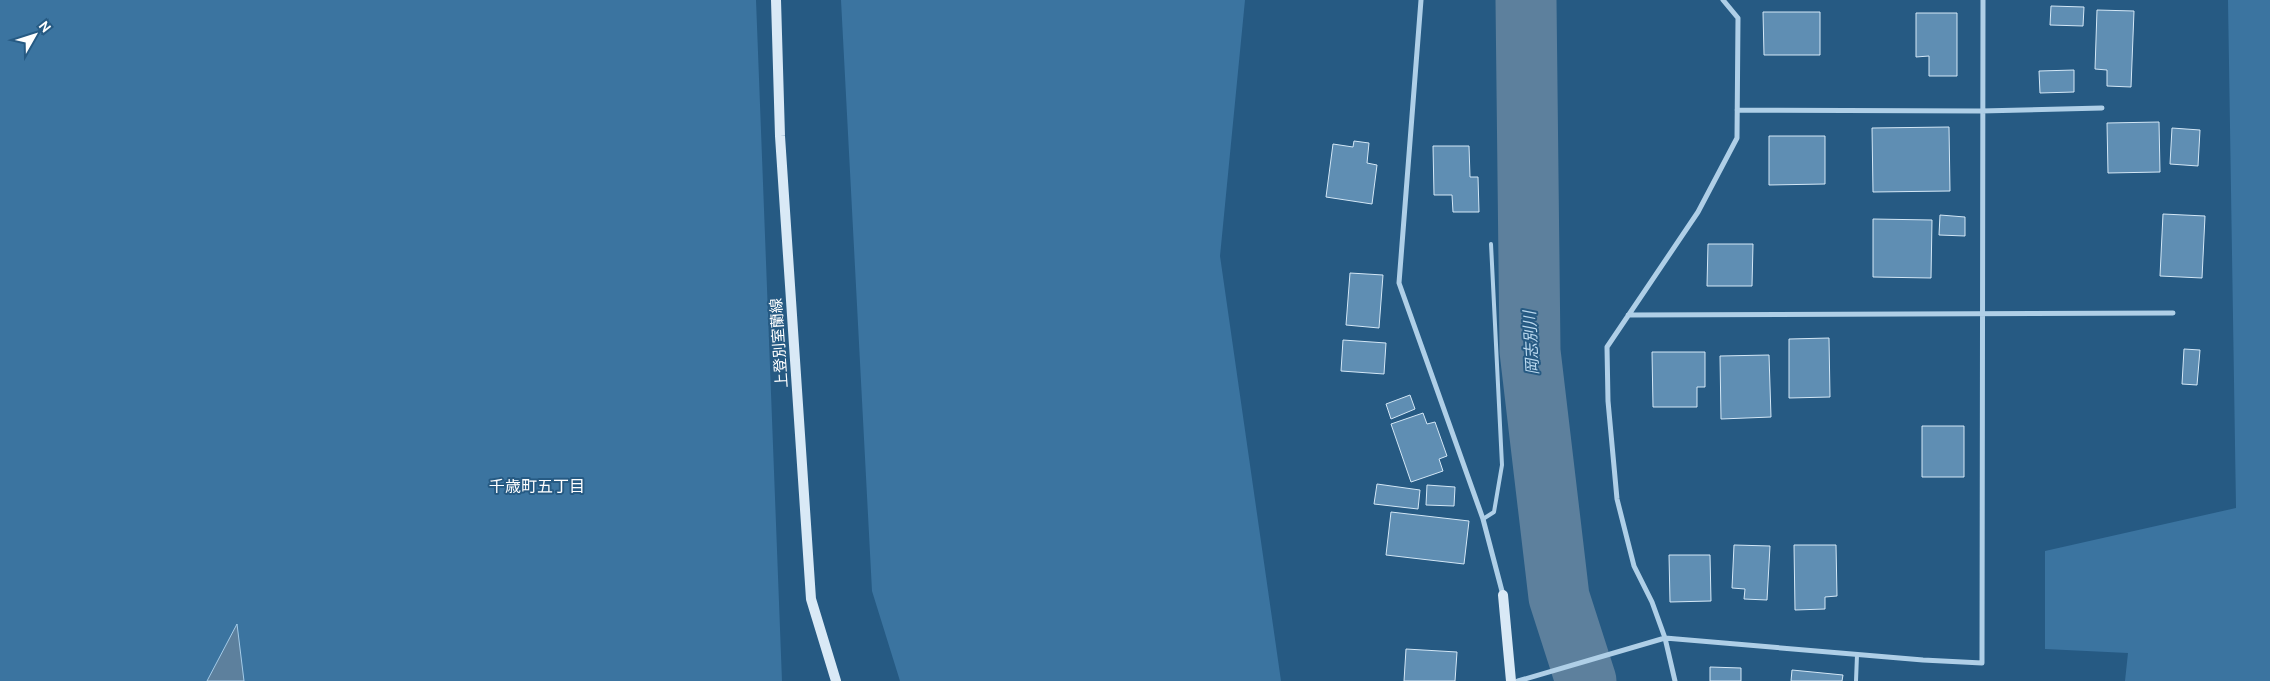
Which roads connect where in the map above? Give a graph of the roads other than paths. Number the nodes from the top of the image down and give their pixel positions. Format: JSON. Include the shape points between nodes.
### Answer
{"nodes":[{"id":1,"x":776,"y":0,"type":"edge"},
{"id":2,"x":1421,"y":0,"type":"edge"},
{"id":3,"x":1723,"y":0,"type":"edge"},
{"id":4,"x":1983,"y":0,"type":"edge"},
{"id":5,"x":2102,"y":108,"type":"dead end"},
{"id":6,"x":1737,"y":110,"type":"junction"},
{"id":7,"x":1982,"y":111,"type":"junction"},
{"id":8,"x":1491,"y":244,"type":"dead end"},
{"id":9,"x":2173,"y":313,"type":"dead end"},
{"id":10,"x":1983,"y":314,"type":"junction"},
{"id":11,"x":1628,"y":316,"type":"junction"},
{"id":12,"x":1483,"y":519,"type":"junction"},
{"id":13,"x":1503,"y":595,"type":"joint"},
{"id":14,"x":1665,"y":638,"type":"junction"},
{"id":15,"x":1858,"y":655,"type":"junction"},
{"id":16,"x":836,"y":681,"type":"edge"},
{"id":17,"x":1511,"y":681,"type":"edge"},
{"id":18,"x":1518,"y":681,"type":"edge"},
{"id":19,"x":1675,"y":681,"type":"edge"},
{"id":20,"x":1856,"y":681,"type":"edge"}],
"edges":[{"from":1,"to":16,"type":"main road","name":"上登別室蘭線","via":[[780,136],[811,600]]},
{"from":2,"to":12,"type":"street","via":[[1399,283]]},
{"from":3,"to":6,"type":"street","via":[[1738,18]]},
{"from":4,"to":7,"type":"street"},
{"from":5,"to":7,"type":"street"},
{"from":6,"to":7,"type":"street"},
{"from":6,"to":11,"type":"street","via":[[1737,138],[1698,212]]},
{"from":7,"to":10,"type":"street"},
{"from":8,"to":12,"type":"lane","via":[[1502,465],[1494,512]]},
{"from":9,"to":10,"type":"street"},
{"from":10,"to":11,"type":"street"},
{"from":10,"to":15,"type":"street","via":[[1982,662]]},
{"from":11,"to":14,"type":"street","via":[[1607,347],[1617,500],[1634,566]]},
{"from":12,"to":13,"type":"street"},
{"from":13,"to":17,"type":"main road"},
{"from":14,"to":15,"type":"street"},
{"from":14,"to":18,"type":"street"},
{"from":14,"to":19,"type":"street"},
{"from":15,"to":20,"type":"lane"}]}
